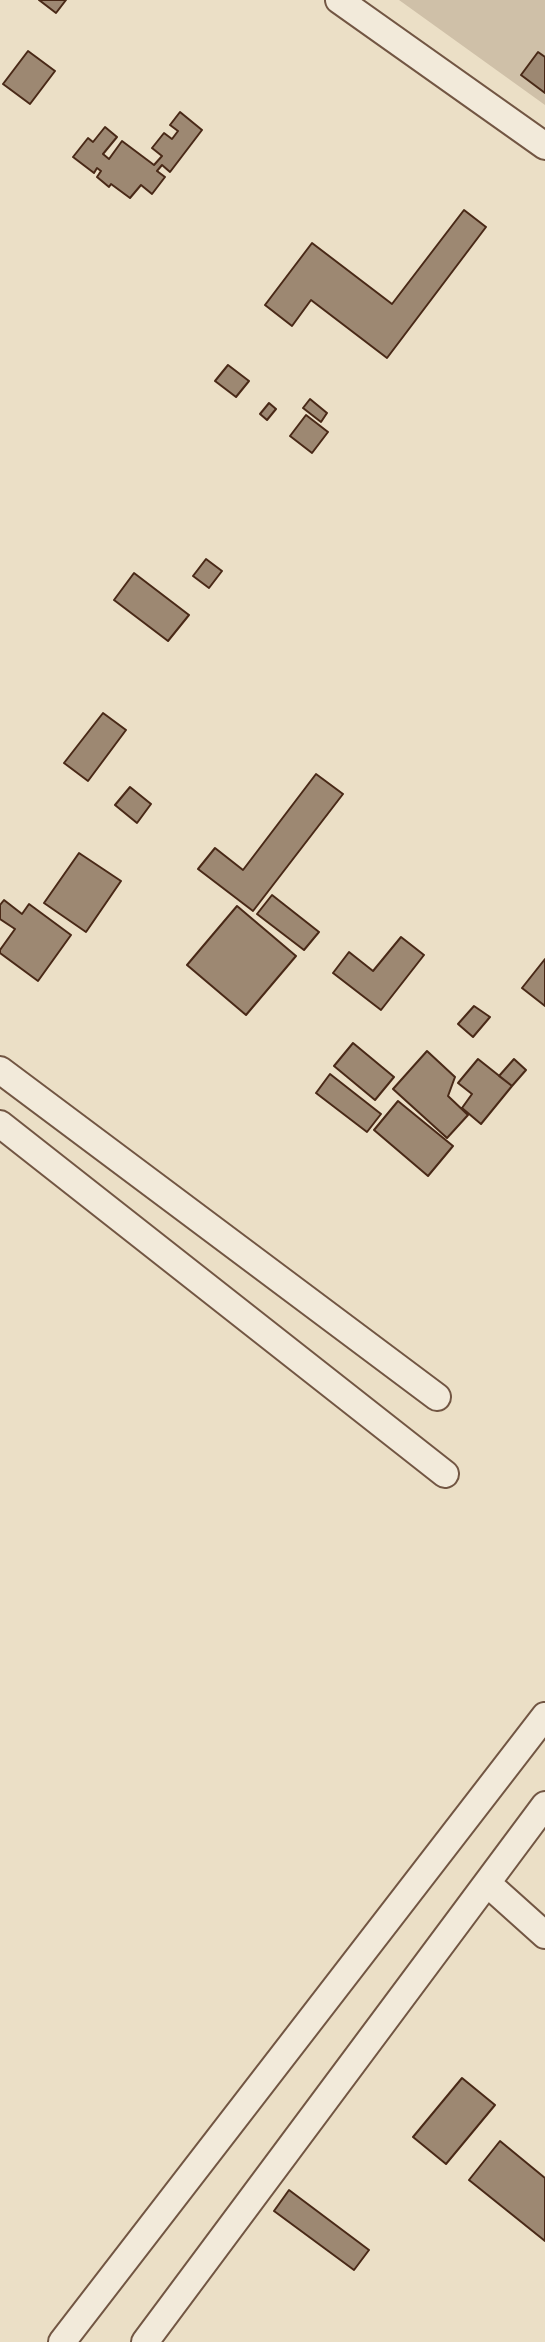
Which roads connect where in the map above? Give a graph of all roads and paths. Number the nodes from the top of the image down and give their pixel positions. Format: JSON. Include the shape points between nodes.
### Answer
{"nodes":[{"id":1,"x":339,"y":0,"type":"edge"},
{"id":2,"x":545,"y":146,"type":"edge"},
{"id":3,"x":3,"y":1078,"type":"edge"},
{"id":4,"x":0,"y":1124,"type":"edge"},
{"id":5,"x":437,"y":1397,"type":"dead end"},
{"id":6,"x":445,"y":1474,"type":"dead end"},
{"id":7,"x":545,"y":1716,"type":"edge"},
{"id":8,"x":545,"y":1805,"type":"edge"},
{"id":9,"x":487,"y":1883,"type":"junction"},
{"id":10,"x":545,"y":1935,"type":"edge"},
{"id":11,"x":62,"y":2342,"type":"edge"},
{"id":12,"x":145,"y":2342,"type":"edge"}],
"edges":[{"from":1,"to":2,"type":"street"},
{"from":3,"to":5,"type":"street"},
{"from":4,"to":6,"type":"street"},
{"from":7,"to":11,"type":"street"},
{"from":8,"to":9,"type":"street"},
{"from":9,"to":10,"type":"street"},
{"from":9,"to":12,"type":"street"}]}
